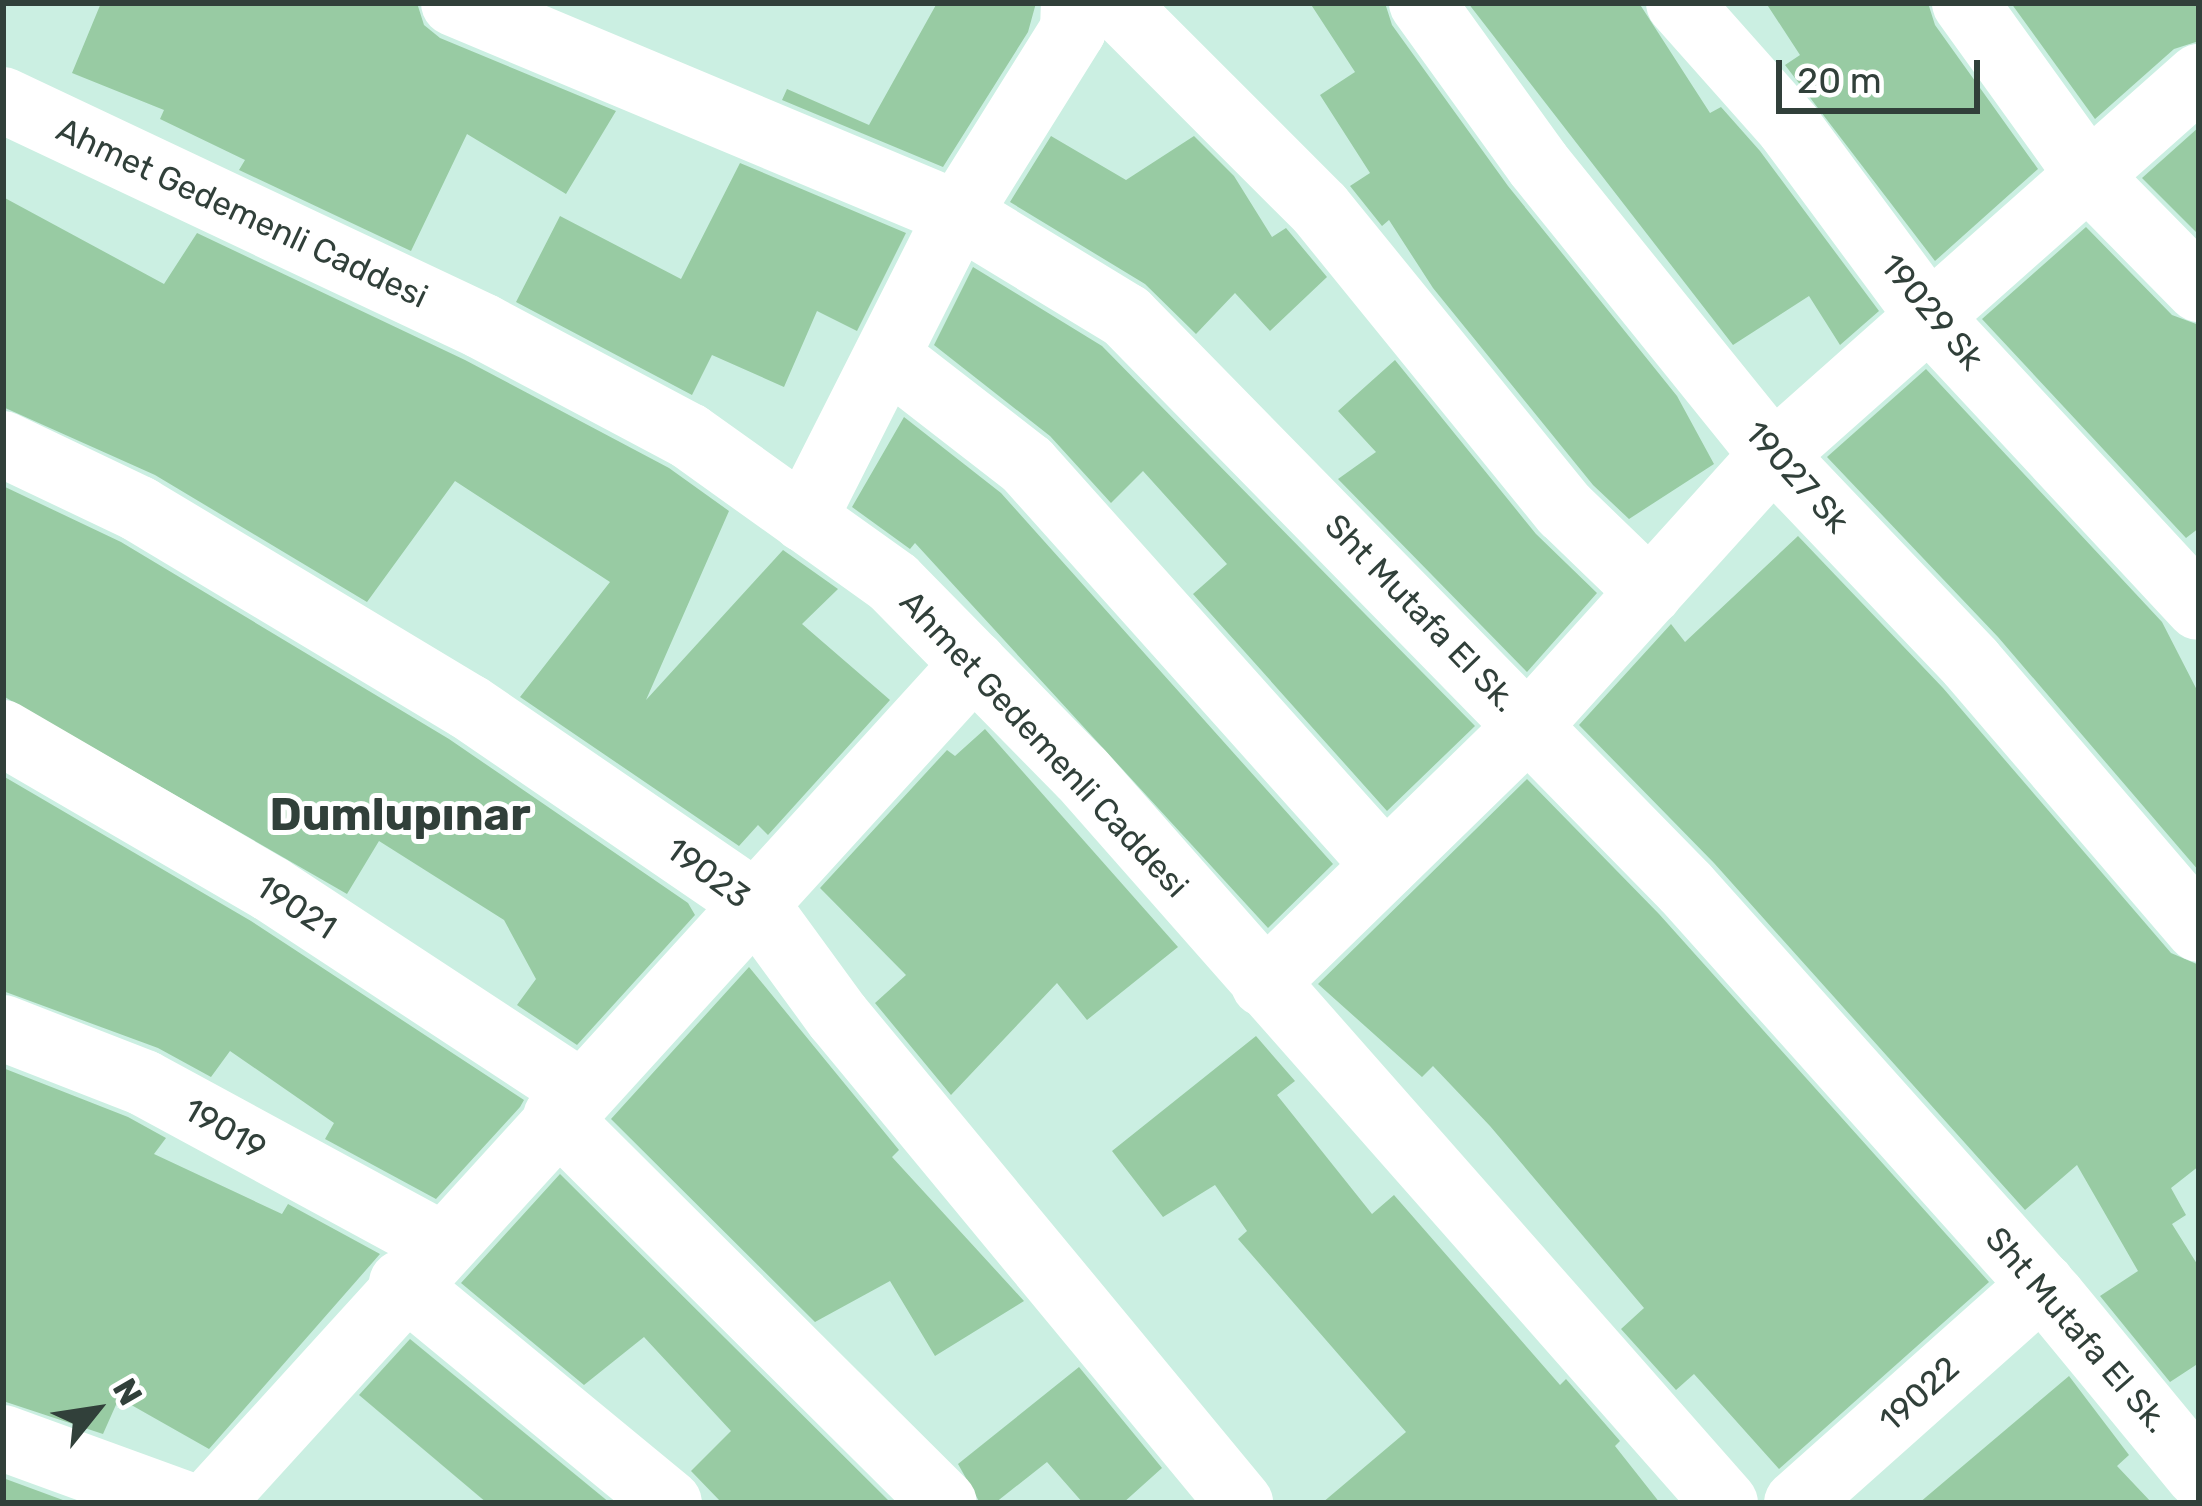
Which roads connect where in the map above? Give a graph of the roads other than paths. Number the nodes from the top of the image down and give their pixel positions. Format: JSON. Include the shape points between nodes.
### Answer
{"nodes":[{"id":1,"x":454,"y":3,"type":"edge"},
{"id":2,"x":1073,"y":3,"type":"edge"},
{"id":3,"x":1114,"y":3,"type":"edge"},
{"id":4,"x":1422,"y":3,"type":"edge"},
{"id":5,"x":1679,"y":3,"type":"edge"},
{"id":6,"x":1964,"y":3,"type":"edge"},
{"id":7,"x":2199,"y":77,"type":"edge"},
{"id":8,"x":3,"y":100,"type":"edge"},
{"id":9,"x":2092,"y":180,"type":"junction"},
{"id":10,"x":958,"y":214,"type":"junction"},
{"id":11,"x":2199,"y":289,"type":"edge"},
{"id":12,"x":1931,"y":319,"type":"junction"},
{"id":13,"x":889,"y":358,"type":"junction"},
{"id":14,"x":3,"y":444,"type":"edge"},
{"id":15,"x":1773,"y":455,"type":"junction"},
{"id":16,"x":804,"y":519,"type":"junction"},
{"id":17,"x":1650,"y":592,"type":"junction"},
{"id":18,"x":2199,"y":608,"type":"edge"},
{"id":19,"x":974,"y":664,"type":"junction"},
{"id":20,"x":1529,"y":724,"type":"junction"},
{"id":21,"x":3,"y":733,"type":"edge"},
{"id":22,"x":1385,"y":865,"type":"junction"},
{"id":23,"x":754,"y":902,"type":"junction"},
{"id":24,"x":2199,"y":929,"type":"edge"},
{"id":25,"x":1264,"y":984,"type":"junction"},
{"id":26,"x":3,"y":1028,"type":"edge"},
{"id":27,"x":569,"y":1105,"type":"junction"},
{"id":28,"x":420,"y":1263,"type":"junction"},
{"id":29,"x":2042,"y":1286,"type":"junction"},
{"id":30,"x":2187,"y":1435,"type":"edge"},
{"id":31,"x":3,"y":1438,"type":"edge"},
{"id":32,"x":182,"y":1503,"type":"edge"},
{"id":33,"x":210,"y":1503,"type":"edge"},
{"id":34,"x":669,"y":1503,"type":"edge"},
{"id":35,"x":944,"y":1503,"type":"edge"},
{"id":36,"x":1240,"y":1503,"type":"edge"},
{"id":37,"x":1725,"y":1503,"type":"edge"},
{"id":38,"x":1797,"y":1503,"type":"edge"}],
"edges":[{"from":1,"to":10,"type":"street","name":"Sht Mutafa El Sk."},
{"from":2,"to":10,"type":"street","via":[[1073,30]]},
{"from":3,"to":17,"type":"street","via":[[1320,208],[1565,510]]},
{"from":4,"to":15,"type":"street","name":"19027 Sk","via":[[1538,164]]},
{"from":5,"to":12,"type":"street","name":"19029 Sk","via":[[1789,127]]},
{"from":6,"to":9,"type":"street"},
{"from":7,"to":9,"type":"street"},
{"from":8,"to":16,"type":"street","name":"Ahmet Gedemenli Caddesi","via":[[482,326],[689,436]]},
{"from":9,"to":11,"type":"street"},
{"from":9,"to":12,"type":"street"},
{"from":10,"to":13,"type":"street"},
{"from":10,"to":20,"type":"street","name":"Sht Mutafa El Sk.","via":[[1126,316]]},
{"from":12,"to":15,"type":"street"},
{"from":12,"to":18,"type":"street","name":"19029 Sk"},
{"from":13,"to":16,"type":"street"},
{"from":13,"to":22,"type":"street","via":[[1027,465]]},
{"from":14,"to":23,"type":"street","name":"19023","via":[[139,509],[469,707]]},
{"from":15,"to":17,"type":"street"},
{"from":15,"to":24,"type":"street","name":"19027 Sk","via":[[1971,663]]},
{"from":16,"to":19,"type":"street","name":"Ahmet Gedemenli Caddesi","via":[[894,583]]},
{"from":17,"to":20,"type":"street"},
{"from":19,"to":23,"type":"street"},
{"from":19,"to":25,"type":"street","name":"Ahmet Gedemenli Caddesi","via":[[1082,774]]},
{"from":20,"to":22,"type":"street"},
{"from":20,"to":29,"type":"street","name":"Sht Mutafa El Sk."},
{"from":21,"to":27,"type":"street","name":"19021","via":[[271,890]]},
{"from":22,"to":25,"type":"street"},
{"from":23,"to":27,"type":"street"},
{"from":23,"to":36,"type":"street","name":"19023","via":[[838,1016]]},
{"from":25,"to":37,"type":"street","name":"Ahmet Gedemenli Caddesi"},
{"from":26,"to":28,"type":"street","name":"19019","via":[[144,1083]]},
{"from":27,"to":28,"type":"street"},
{"from":27,"to":35,"type":"street","name":"19021"},
{"from":28,"to":33,"type":"street"},
{"from":28,"to":34,"type":"street","name":"19019"},
{"from":29,"to":30,"type":"street","name":"Sht Mutafa El Sk."},
{"from":29,"to":38,"type":"street","name":"19022"},
{"from":31,"to":32,"type":"street"}]}
